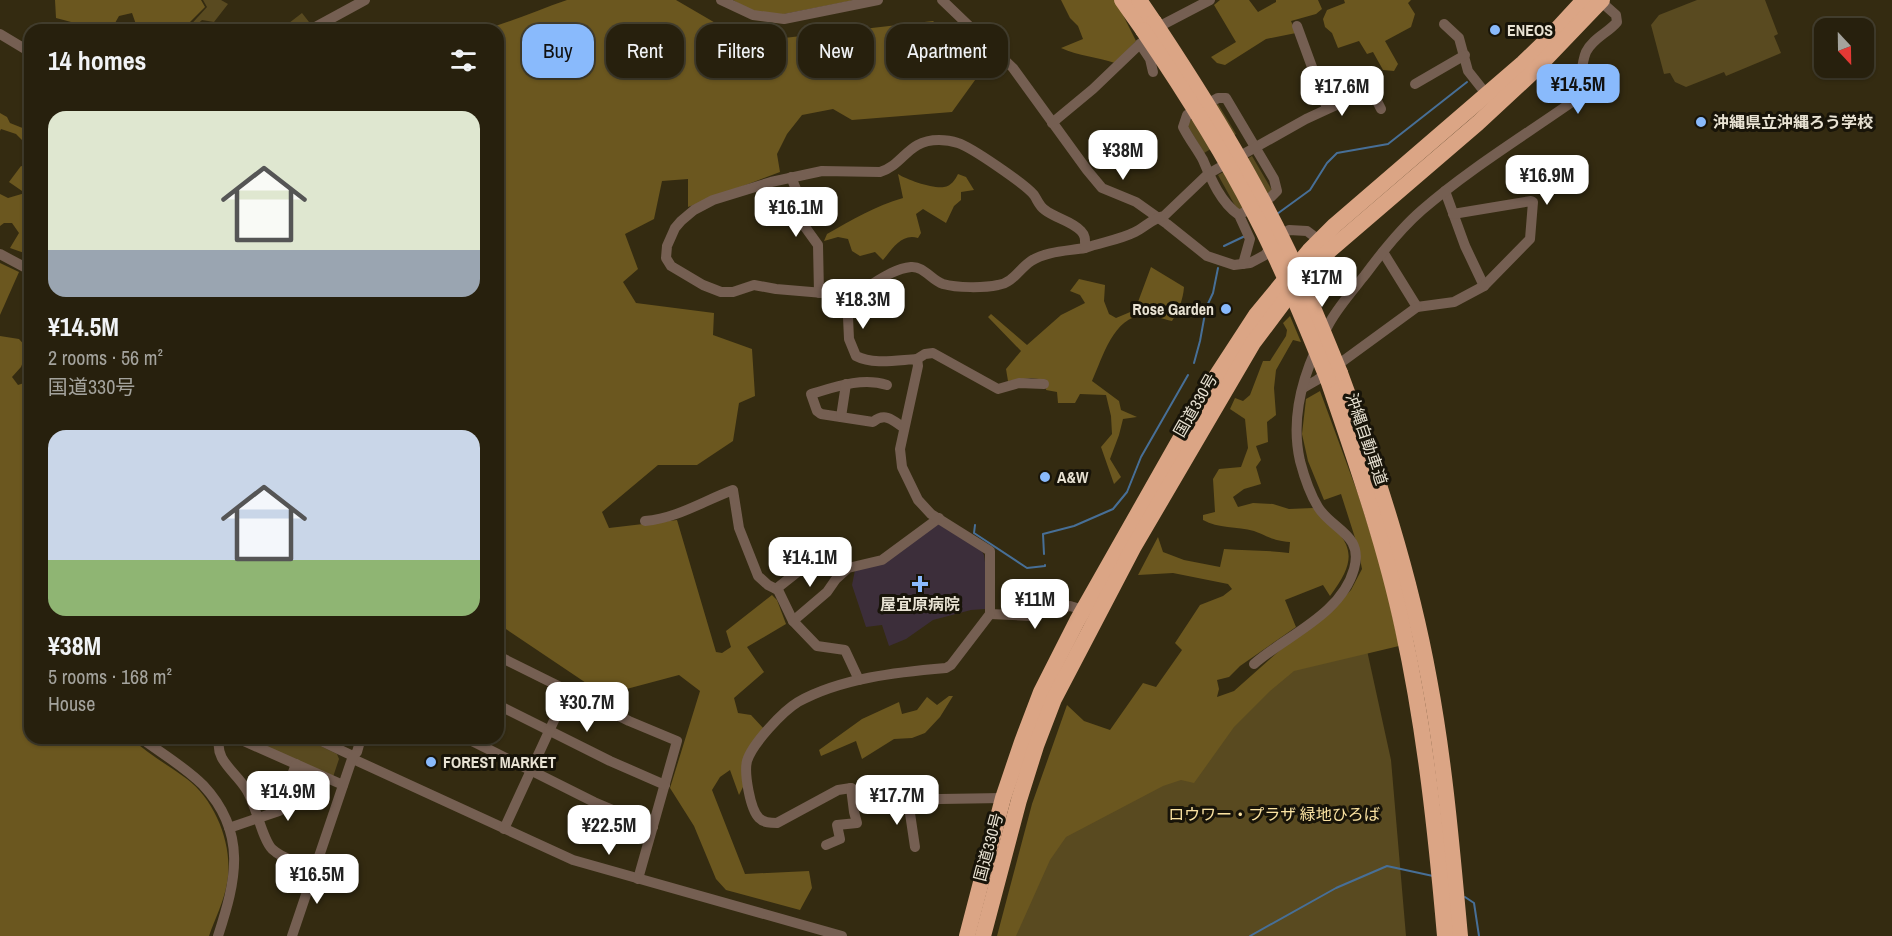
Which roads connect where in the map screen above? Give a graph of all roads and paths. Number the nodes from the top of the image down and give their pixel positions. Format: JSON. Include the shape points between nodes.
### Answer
{"nodes":[{"id":1,"x":365,"y":0,"type":"edge"},
{"id":2,"x":721,"y":0,"type":"edge"},
{"id":3,"x":878,"y":0,"type":"edge"},
{"id":4,"x":942,"y":0,"type":"edge"},
{"id":5,"x":1122,"y":0,"type":"edge"},
{"id":6,"x":1139,"y":0,"type":"edge"},
{"id":7,"x":1210,"y":0,"type":"edge"},
{"id":8,"x":1584,"y":0,"type":"edge"},
{"id":9,"x":1601,"y":1,"type":"edge"},
{"id":10,"x":321,"y":24,"type":"edge"},
{"id":11,"x":1444,"y":24,"type":"dead end"},
{"id":12,"x":1297,"y":26,"type":"dead end"},
{"id":13,"x":1146,"y":32,"type":"junction"},
{"id":14,"x":0,"y":34,"type":"edge"},
{"id":15,"x":24,"y":48,"type":"edge"},
{"id":16,"x":1465,"y":55,"type":"junction"},
{"id":17,"x":1153,"y":72,"type":"dead end"},
{"id":18,"x":1415,"y":84,"type":"dead end"},
{"id":19,"x":1487,"y":95,"type":"junction"},
{"id":20,"x":1327,"y":108,"type":"junction"},
{"id":21,"x":1381,"y":109,"type":"dead end"},
{"id":22,"x":1053,"y":123,"type":"junction"},
{"id":23,"x":1255,"y":146,"type":"junction"},
{"id":24,"x":1208,"y":174,"type":"junction"},
{"id":25,"x":791,"y":177,"type":"junction"},
{"id":26,"x":1445,"y":191,"type":"junction"},
{"id":27,"x":1239,"y":214,"type":"junction"},
{"id":28,"x":1453,"y":214,"type":"junction"},
{"id":29,"x":1157,"y":217,"type":"junction"},
{"id":30,"x":1325,"y":245,"type":"junction"},
{"id":31,"x":1085,"y":248,"type":"junction"},
{"id":32,"x":1383,"y":252,"type":"junction"},
{"id":33,"x":0,"y":254,"type":"edge"},
{"id":34,"x":1243,"y":264,"type":"junction"},
{"id":35,"x":24,"y":267,"type":"edge"},
{"id":36,"x":1484,"y":286,"type":"junction"},
{"id":37,"x":819,"y":293,"type":"junction"},
{"id":38,"x":848,"y":295,"type":"junction"},
{"id":39,"x":1417,"y":306,"type":"junction"},
{"id":40,"x":917,"y":359,"type":"junction"},
{"id":41,"x":1334,"y":376,"type":"junction"},
{"id":42,"x":846,"y":384,"type":"junction"},
{"id":43,"x":1044,"y":384,"type":"dead end"},
{"id":44,"x":886,"y":385,"type":"dead end"},
{"id":45,"x":1302,"y":388,"type":"junction"},
{"id":46,"x":841,"y":417,"type":"junction"},
{"id":47,"x":904,"y":428,"type":"junction"},
{"id":48,"x":939,"y":518,"type":"junction"},
{"id":49,"x":645,"y":521,"type":"dead end"},
{"id":50,"x":810,"y":562,"type":"dead end"},
{"id":51,"x":776,"y":589,"type":"junction"},
{"id":52,"x":1090,"y":612,"type":"junction"},
{"id":53,"x":990,"y":614,"type":"junction"},
{"id":54,"x":793,"y":621,"type":"junction"},
{"id":55,"x":504,"y":659,"type":"edge"},
{"id":56,"x":1254,"y":664,"type":"dead end"},
{"id":57,"x":859,"y":680,"type":"junction"},
{"id":58,"x":568,"y":690,"type":"junction"},
{"id":59,"x":504,"y":708,"type":"edge"},
{"id":60,"x":549,"y":730,"type":"junction"},
{"id":61,"x":149,"y":744,"type":"edge"},
{"id":62,"x":218,"y":744,"type":"edge"},
{"id":63,"x":251,"y":744,"type":"edge"},
{"id":64,"x":326,"y":744,"type":"edge"},
{"id":65,"x":359,"y":744,"type":"edge"},
{"id":66,"x":478,"y":744,"type":"edge"},
{"id":67,"x":353,"y":758,"type":"junction"},
{"id":68,"x":296,"y":764,"type":"junction"},
{"id":69,"x":531,"y":770,"type":"junction"},
{"id":70,"x":665,"y":784,"type":"junction"},
{"id":71,"x":343,"y":785,"type":"junction"},
{"id":72,"x":851,"y":788,"type":"junction"},
{"id":73,"x":1003,"y":798,"type":"junction"},
{"id":74,"x":908,"y":800,"type":"junction"},
{"id":75,"x":260,"y":817,"type":"junction"},
{"id":76,"x":653,"y":827,"type":"junction"},
{"id":77,"x":229,"y":828,"type":"junction"},
{"id":78,"x":504,"y":829,"type":"junction"},
{"id":79,"x":826,"y":845,"type":"dead end"},
{"id":80,"x":915,"y":847,"type":"dead end"},
{"id":81,"x":315,"y":866,"type":"junction"},
{"id":82,"x":638,"y":879,"type":"junction"},
{"id":83,"x":218,"y":936,"type":"edge"},
{"id":84,"x":292,"y":936,"type":"edge"},
{"id":85,"x":842,"y":936,"type":"edge"},
{"id":86,"x":967,"y":936,"type":"edge"},
{"id":87,"x":983,"y":936,"type":"edge"},
{"id":88,"x":1445,"y":936,"type":"edge"},
{"id":89,"x":1460,"y":936,"type":"edge"}],
"edges":[{"from":1,"to":10,"type":"street"},
{"from":2,"to":3,"type":"street","via":[[753,15],[784,19]]},
{"from":4,"to":22,"type":"street","via":[[1013,68]]},
{"from":5,"to":13,"type":"highway","name":"沖縄自動車道"},
{"from":6,"to":13,"type":"highway","name":"沖縄自動車道"},
{"from":7,"to":13,"type":"street"},
{"from":8,"to":19,"type":"highway","name":"国道330号"},
{"from":9,"to":26,"type":"street","via":[[1616,15],[1617,22],[1587,50],[1580,89],[1572,102]]},
{"from":9,"to":30,"type":"highway","name":"国道330号","via":[[1502,101]]},
{"from":11,"to":16,"type":"street","via":[[1459,38]]},
{"from":12,"to":20,"type":"street"},
{"from":13,"to":17,"type":"street"},
{"from":13,"to":22,"type":"street","via":[[1093,89]]},
{"from":13,"to":41,"type":"highway","name":"沖縄自動車道","bridge":true,"via":[[1254,212],[1308,331]]},
{"from":14,"to":15,"type":"street"},
{"from":16,"to":18,"type":"street"},
{"from":16,"to":19,"type":"street","via":[[1468,70]]},
{"from":19,"to":30,"type":"highway","name":"国道330号","via":[[1335,225]]},
{"from":20,"to":21,"type":"street","via":[[1371,89]]},
{"from":20,"to":23,"type":"street"},
{"from":22,"to":29,"type":"street","via":[[1102,188],[1136,202]]},
{"from":23,"to":24,"type":"street"},
{"from":23,"to":24,"type":"street","via":[[1226,98],[1218,98],[1187,115],[1183,128]]},
{"from":23,"to":27,"type":"street","via":[[1277,191]]},
{"from":24,"to":27,"type":"street","via":[[1230,208]]},
{"from":24,"to":29,"type":"street","via":[[1164,216]]},
{"from":25,"to":31,"type":"street","via":[[822,171],[880,172],[925,141],[958,143],[1034,195],[1042,209],[1082,231]]},
{"from":25,"to":37,"type":"street","via":[[798,194],[800,220],[818,245]]},
{"from":25,"to":37,"type":"street","via":[[713,200],[694,210],[675,228],[666,258],[671,266],[721,292],[754,285]]},
{"from":26,"to":28,"type":"street"},
{"from":26,"to":32,"type":"street","via":[[1410,221]]},
{"from":27,"to":34,"type":"street","via":[[1250,239]]},
{"from":28,"to":36,"type":"street"},
{"from":28,"to":36,"type":"street","via":[[1533,202],[1530,239]]},
{"from":29,"to":31,"type":"street","via":[[1118,239]]},
{"from":29,"to":34,"type":"street","via":[[1207,256]]},
{"from":30,"to":34,"type":"street","via":[[1307,231],[1289,230],[1279,236],[1265,255]]},
{"from":30,"to":52,"type":"highway","name":"国道330号","via":[[1253,343]]},
{"from":31,"to":38,"type":"street","via":[[1031,261],[999,285],[943,284],[920,268],[911,267]]},
{"from":32,"to":39,"type":"street"},
{"from":32,"to":45,"type":"street","via":[[1330,321]]},
{"from":33,"to":35,"type":"street"},
{"from":36,"to":39,"type":"street","via":[[1454,302]]},
{"from":37,"to":38,"type":"street"},
{"from":38,"to":40,"type":"street","via":[[849,339],[855,356],[878,361]]},
{"from":39,"to":45,"type":"street"},
{"from":40,"to":43,"type":"street","via":[[933,353],[998,389],[1019,383]]},
{"from":40,"to":47,"type":"street"},
{"from":41,"to":88,"type":"highway","name":"沖縄自動車道","via":[[1403,629],[1435,823]]},
{"from":41,"to":89,"type":"highway","name":"沖縄自動車道","via":[[1357,419],[1418,626],[1438,728]]},
{"from":42,"to":44,"type":"street"},
{"from":42,"to":46,"type":"street"},
{"from":42,"to":46,"type":"street","via":[[811,394],[816,411]]},
{"from":45,"to":56,"type":"street","via":[[1296,418],[1301,466],[1323,515],[1352,540],[1356,553],[1354,568],[1334,603]]},
{"from":46,"to":47,"type":"street","via":[[873,422],[883,416]]},
{"from":47,"to":48,"type":"street","via":[[902,467],[918,500]]},
{"from":48,"to":53,"type":"street","via":[[990,551]]},
{"from":48,"to":54,"type":"street","via":[[882,560],[848,568]]},
{"from":49,"to":51,"type":"street","via":[[682,513],[733,490],[739,528],[758,576]]},
{"from":50,"to":51,"type":"street"},
{"from":51,"to":54,"type":"street"},
{"from":52,"to":53,"type":"street","via":[[1070,606],[1031,616]]},
{"from":52,"to":73,"type":"highway","name":"国道330号","via":[[1058,655]]},
{"from":52,"to":87,"type":"highway","name":"国道330号","via":[[1036,746]]},
{"from":53,"to":57,"type":"street","via":[[946,668]]},
{"from":54,"to":57,"type":"street","via":[[818,646],[845,650]]},
{"from":55,"to":58,"type":"street"},
{"from":57,"to":72,"type":"street","via":[[797,703],[782,715],[747,762],[750,798],[759,819],[766,822],[777,823],[838,790]]},
{"from":58,"to":60,"type":"street"},
{"from":58,"to":70,"type":"street","via":[[677,741]]},
{"from":59,"to":60,"type":"street"},
{"from":60,"to":69,"type":"street"},
{"from":60,"to":70,"type":"street"},
{"from":61,"to":77,"type":"street","via":[[203,785]]},
{"from":62,"to":75,"type":"street","via":[[219,754],[246,788]]},
{"from":63,"to":68,"type":"street"},
{"from":64,"to":67,"type":"street"},
{"from":65,"to":67,"type":"street"},
{"from":66,"to":69,"type":"street"},
{"from":67,"to":71,"type":"street"},
{"from":67,"to":78,"type":"street"},
{"from":68,"to":71,"type":"street"},
{"from":68,"to":75,"type":"street","via":[[279,811]]},
{"from":69,"to":76,"type":"street"},
{"from":69,"to":78,"type":"street"},
{"from":70,"to":76,"type":"street"},
{"from":71,"to":81,"type":"street"},
{"from":72,"to":74,"type":"street","via":[[878,800]]},
{"from":72,"to":79,"type":"street","via":[[860,827],[837,825],[840,839]]},
{"from":73,"to":74,"type":"street"},
{"from":73,"to":86,"type":"highway","name":"国道330号"},
{"from":74,"to":80,"type":"street"},
{"from":75,"to":77,"type":"street"},
{"from":75,"to":81,"type":"street","via":[[272,849]]},
{"from":76,"to":82,"type":"street"},
{"from":77,"to":83,"type":"street","via":[[235,878]]},
{"from":78,"to":82,"type":"street","via":[[573,860]]},
{"from":81,"to":84,"type":"street"},
{"from":82,"to":85,"type":"street"}]}
